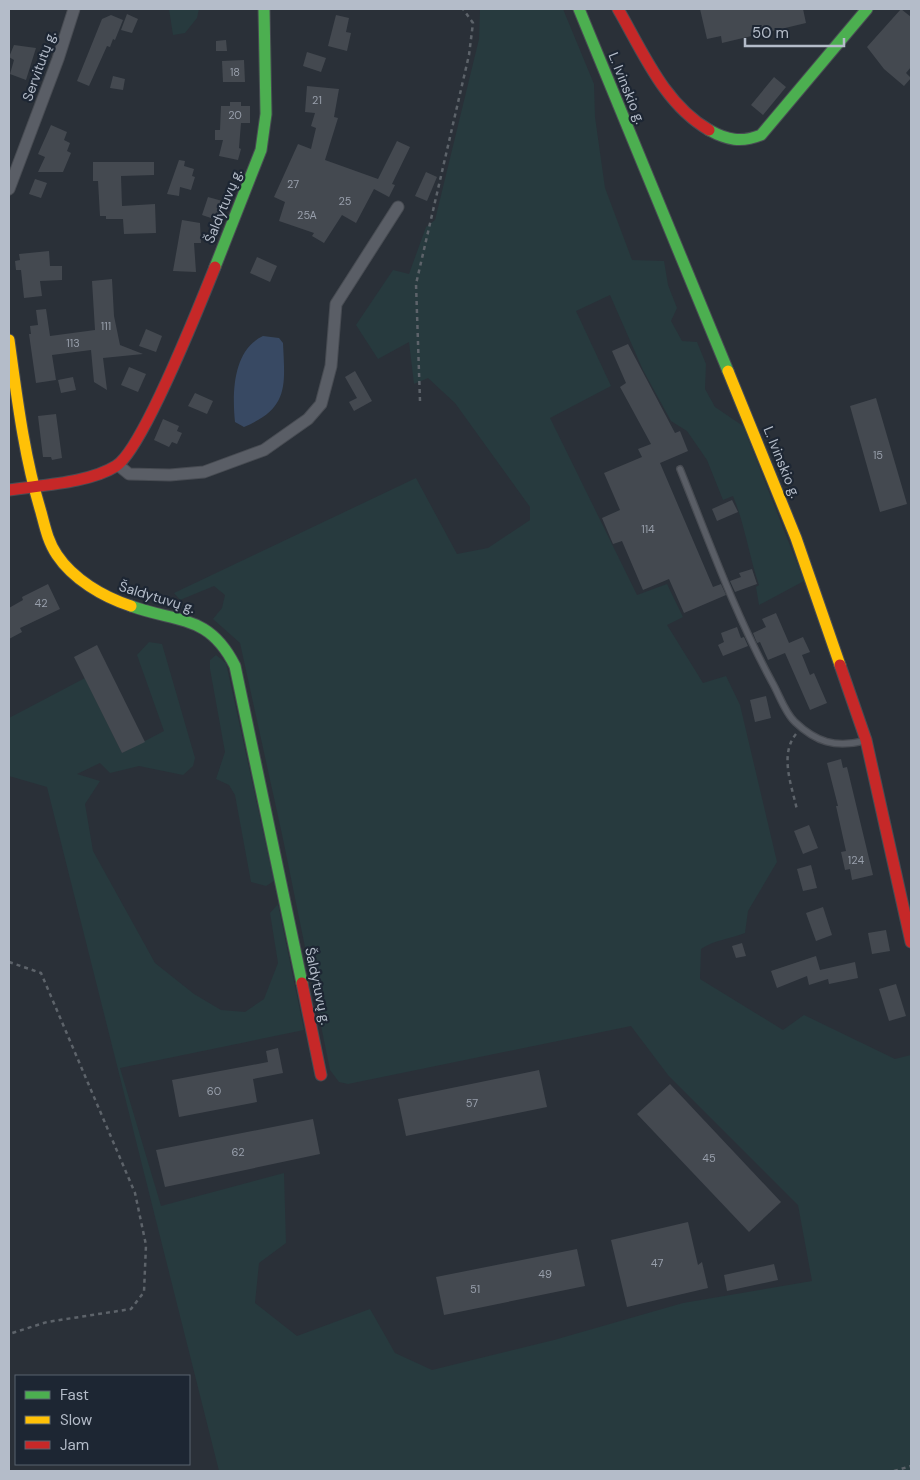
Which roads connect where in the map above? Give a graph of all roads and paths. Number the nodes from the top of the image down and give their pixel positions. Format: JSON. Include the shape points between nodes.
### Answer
{"nodes":[{"id":1,"x":74,"y":9,"type":"edge"},
{"id":2,"x":264,"y":9,"type":"edge"},
{"id":3,"x":463,"y":9,"type":"edge"},
{"id":4,"x":578,"y":9,"type":"edge"},
{"id":5,"x":618,"y":9,"type":"edge"},
{"id":6,"x":867,"y":9,"type":"edge"},
{"id":7,"x":9,"y":189,"type":"edge"},
{"id":8,"x":398,"y":207,"type":"dead end"},
{"id":9,"x":9,"y":340,"type":"edge"},
{"id":10,"x":420,"y":401,"type":"dead end"},
{"id":11,"x":9,"y":426,"type":"edge"},
{"id":12,"x":22,"y":427,"type":"junction"},
{"id":13,"x":118,"y":465,"type":"junction"},
{"id":14,"x":680,"y":469,"type":"dead end"},
{"id":15,"x":34,"y":487,"type":"junction"},
{"id":16,"x":9,"y":490,"type":"edge"},
{"id":17,"x":802,"y":727,"type":"junction"},
{"id":18,"x":866,"y":740,"type":"junction"},
{"id":19,"x":797,"y":810,"type":"dead end"},
{"id":20,"x":911,"y":942,"type":"edge"},
{"id":21,"x":9,"y":962,"type":"edge"},
{"id":22,"x":321,"y":1075,"type":"dead end"},
{"id":23,"x":9,"y":1334,"type":"edge"},
{"id":24,"x":911,"y":1466,"type":"edge"},
{"id":25,"x":894,"y":1471,"type":"edge"}],
"edges":[{"from":1,"to":7,"type":"street","name":"Servitutų g."},
{"from":2,"to":13,"type":"street","name":"Šaldytuvų g.","via":[[266,114],[261,150],[195,316],[135,445]]},
{"from":3,"to":10,"type":"path","via":[[473,23],[469,55],[416,284]]},
{"from":4,"to":18,"type":"street","name":"L. Ivinskio g.","via":[[793,529]]},
{"from":5,"to":6,"type":"street","via":[[662,86],[683,110],[717,135],[742,142],[761,135]]},
{"from":8,"to":13,"type":"street","via":[[336,304],[330,366],[321,404],[308,419],[264,450],[204,472],[170,476],[129,474]]},
{"from":9,"to":12,"type":"street"},
{"from":11,"to":12,"type":"street"},
{"from":12,"to":15,"type":"street"},
{"from":13,"to":15,"type":"street","name":"Šaldytuvų g.","via":[[90,476]]},
{"from":14,"to":17,"type":"lane","via":[[751,642],[793,720]]},
{"from":15,"to":16,"type":"street"},
{"from":15,"to":22,"type":"street","name":"Šaldytuvų g.","via":[[49,540],[56,555],[66,565],[108,597],[135,608],[191,622],[212,633],[227,650],[235,666]]},
{"from":17,"to":18,"type":"lane","via":[[818,740],[830,743]]},
{"from":17,"to":19,"type":"path","via":[[790,742],[786,760]]},
{"from":18,"to":20,"type":"street","name":"L. Ivinskio g."},
{"from":21,"to":23,"type":"path","via":[[41,973],[135,1193],[146,1245],[144,1292],[131,1309],[47,1322]]},
{"from":24,"to":25,"type":"path"}]}
